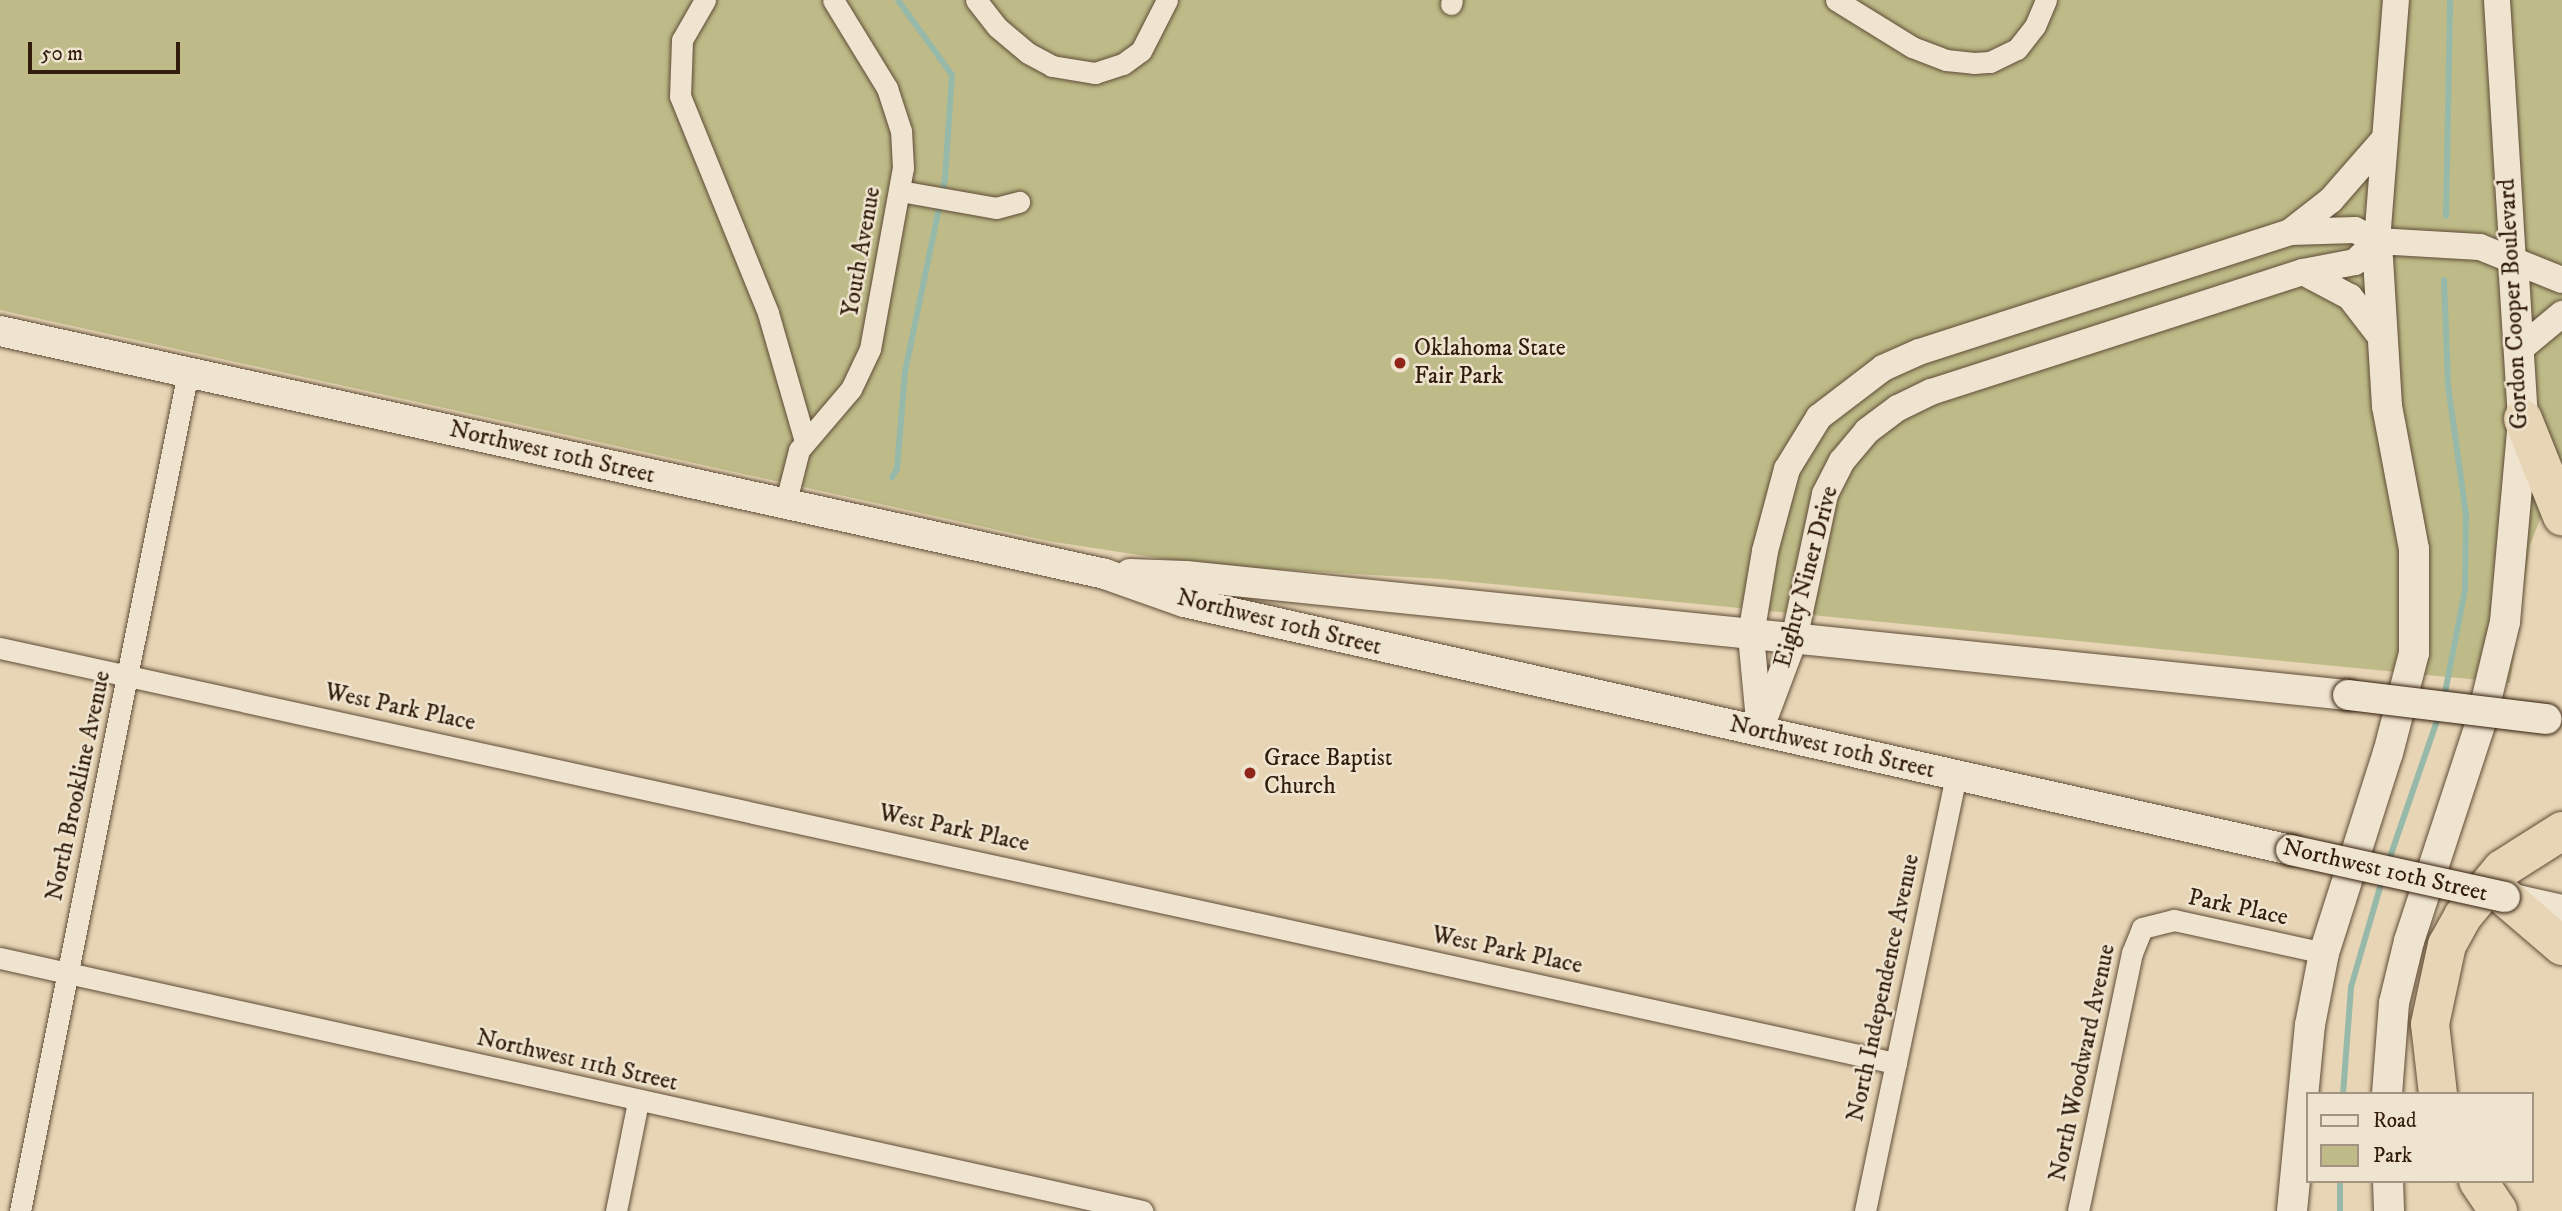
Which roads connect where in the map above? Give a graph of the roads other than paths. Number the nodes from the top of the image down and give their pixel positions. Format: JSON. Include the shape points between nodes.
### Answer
{"nodes":[{"id":1,"x":705,"y":0,"type":"edge"},
{"id":2,"x":833,"y":0,"type":"edge"},
{"id":3,"x":976,"y":0,"type":"edge"},
{"id":4,"x":1167,"y":0,"type":"edge"},
{"id":5,"x":1836,"y":0,"type":"edge"},
{"id":6,"x":2046,"y":0,"type":"edge"},
{"id":7,"x":2396,"y":0,"type":"edge"},
{"id":8,"x":2497,"y":0,"type":"edge"},
{"id":9,"x":2385,"y":138,"type":"junction"},
{"id":10,"x":900,"y":191,"type":"junction"},
{"id":11,"x":1019,"y":202,"type":"dead end"},
{"id":12,"x":2290,"y":232,"type":"junction"},
{"id":13,"x":2376,"y":241,"type":"junction"},
{"id":14,"x":2513,"y":260,"type":"junction"},
{"id":15,"x":2302,"y":272,"type":"junction"},
{"id":16,"x":2562,"y":281,"type":"edge"},
{"id":17,"x":2562,"y":314,"type":"edge"},
{"id":18,"x":0,"y":331,"type":"edge"},
{"id":19,"x":2380,"y":336,"type":"junction"},
{"id":20,"x":2520,"y":349,"type":"junction"},
{"id":21,"x":188,"y":372,"type":"junction"},
{"id":22,"x":2523,"y":419,"type":"junction"},
{"id":23,"x":805,"y":441,"type":"junction"},
{"id":24,"x":785,"y":505,"type":"junction"},
{"id":25,"x":2562,"y":516,"type":"edge"},
{"id":26,"x":1105,"y":573,"type":"junction"},
{"id":27,"x":1751,"y":635,"type":"junction"},
{"id":28,"x":1794,"y":640,"type":"junction"},
{"id":29,"x":0,"y":648,"type":"edge"},
{"id":30,"x":128,"y":676,"type":"junction"},
{"id":31,"x":2554,"y":720,"type":"edge"},
{"id":32,"x":1760,"y":731,"type":"junction"},
{"id":33,"x":1956,"y":776,"type":"junction"},
{"id":34,"x":2562,"y":831,"type":"edge"},
{"id":35,"x":2537,"y":909,"type":"edge"},
{"id":36,"x":2142,"y":928,"type":"joint"},
{"id":37,"x":2562,"y":946,"type":"edge"},
{"id":38,"x":2324,"y":953,"type":"junction"},
{"id":39,"x":0,"y":958,"type":"edge"},
{"id":40,"x":68,"y":973,"type":"junction"},
{"id":41,"x":1896,"y":1063,"type":"junction"},
{"id":42,"x":2387,"y":1092,"type":"edge"},
{"id":43,"x":2438,"y":1092,"type":"edge"},
{"id":44,"x":638,"y":1102,"type":"junction"},
{"id":45,"x":2388,"y":1183,"type":"edge"},
{"id":46,"x":2479,"y":1183,"type":"edge"},
{"id":47,"x":20,"y":1211,"type":"edge"},
{"id":48,"x":616,"y":1211,"type":"edge"},
{"id":49,"x":1143,"y":1211,"type":"edge"},
{"id":50,"x":1865,"y":1211,"type":"edge"},
{"id":51,"x":2078,"y":1211,"type":"edge"},
{"id":52,"x":2292,"y":1211,"type":"edge"},
{"id":53,"x":2389,"y":1211,"type":"edge"},
{"id":54,"x":2498,"y":1211,"type":"edge"}],
"edges":[{"from":1,"to":23,"type":"street","via":[[682,40],[680,96],[768,313]]},
{"from":2,"to":10,"type":"street","name":"Youth Avenue","via":[[866,51],[896,112],[903,150]]},
{"from":3,"to":4,"type":"street","via":[[997,27],[1028,53],[1059,68],[1095,73],[1123,64],[1141,51]]},
{"from":5,"to":6,"type":"street","via":[[1912,47],[1946,60],[1974,63],[2017,49],[2035,26]]},
{"from":7,"to":9,"type":"street"},
{"from":8,"to":14,"type":"street","name":"Gordon Cooper Boulevard"},
{"from":9,"to":12,"type":"street","via":[[2331,200]]},
{"from":9,"to":13,"type":"street"},
{"from":10,"to":11,"type":"street","via":[[1002,208]]},
{"from":10,"to":23,"type":"street","name":"Youth Avenue","via":[[870,349],[850,389]]},
{"from":12,"to":13,"type":"street","name":"Eighty Niner Drive","via":[[2355,230]]},
{"from":12,"to":27,"type":"street","name":"Eighty Niner Drive","via":[[1919,352],[1858,384],[1819,417],[1787,469],[1765,551]]},
{"from":13,"to":14,"type":"street","name":"Eighty Niner Drive","via":[[2480,247]]},
{"from":13,"to":15,"type":"street","name":"Eighty Niner Drive","via":[[2356,262]]},
{"from":13,"to":19,"type":"main road"},
{"from":14,"to":16,"type":"street","name":"Eighty Niner Drive"},
{"from":14,"to":20,"type":"main road","name":"Gordon Cooper Boulevard"},
{"from":15,"to":19,"type":"street","via":[[2350,297]]},
{"from":15,"to":28,"type":"street","name":"Eighty Niner Drive","via":[[2009,366],[1898,408],[1867,430],[1847,454],[1825,494]]},
{"from":17,"to":20,"type":"street"},
{"from":18,"to":21,"type":"main road","name":"Northwest 10th Street"},
{"from":19,"to":38,"type":"main road","via":[[2417,591],[2414,653],[2388,753]]},
{"from":20,"to":22,"type":"main road","name":"Gordon Cooper Boulevard"},
{"from":21,"to":24,"type":"main road","name":"Northwest 10th Street"},
{"from":21,"to":30,"type":"street","name":"North Brookline Avenue"},
{"from":22,"to":25,"type":"highway"},
{"from":22,"to":42,"type":"main road","name":"Gordon Cooper Boulevard","via":[[2505,622],[2481,722],[2409,941],[2387,1052]]},
{"from":23,"to":24,"type":"street","name":"Youth Avenue","via":[[794,461]]},
{"from":24,"to":26,"type":"main road","name":"Northwest 10th Street"},
{"from":26,"to":27,"type":"main road","name":"Northwest 10th Street","via":[[1186,576]]},
{"from":26,"to":32,"type":"main road","name":"Northwest 10th Street","via":[[1184,602]]},
{"from":27,"to":28,"type":"main road","name":"Northwest 10th Street"},
{"from":27,"to":32,"type":"street","name":"Eighty Niner Drive"},
{"from":28,"to":31,"type":"main road","name":"Northwest 10th Street","bridge":true},
{"from":28,"to":32,"type":"street","name":"Eighty Niner Drive"},
{"from":29,"to":30,"type":"street","name":"West Park Place"},
{"from":30,"to":40,"type":"street","name":"North Brookline Avenue"},
{"from":30,"to":41,"type":"street","name":"West Park Place"},
{"from":32,"to":33,"type":"main road","name":"Northwest 10th Street"},
{"from":33,"to":35,"type":"main road","name":"Northwest 10th Street","bridge":true},
{"from":33,"to":41,"type":"street","name":"North Independence Avenue"},
{"from":34,"to":43,"type":"highway","via":[[2502,869],[2463,916],[2447,945],[2430,1024]]},
{"from":35,"to":37,"type":"highway"},
{"from":36,"to":38,"type":"street","name":"Park Place","via":[[2175,920]]},
{"from":36,"to":51,"type":"street","name":"North Woodward Avenue","via":[[2132,953]]},
{"from":38,"to":52,"type":"main road","via":[[2310,1025]]},
{"from":39,"to":40,"type":"street","name":"Northwest 11th Street"},
{"from":40,"to":44,"type":"street","name":"Northwest 11th Street"},
{"from":40,"to":47,"type":"street","name":"North Brookline Avenue"},
{"from":41,"to":50,"type":"street","name":"North Independence Avenue"},
{"from":44,"to":48,"type":"street"},
{"from":44,"to":49,"type":"street","name":"Northwest 11th Street"},
{"from":45,"to":53,"type":"main road"},
{"from":46,"to":54,"type":"highway"}]}
